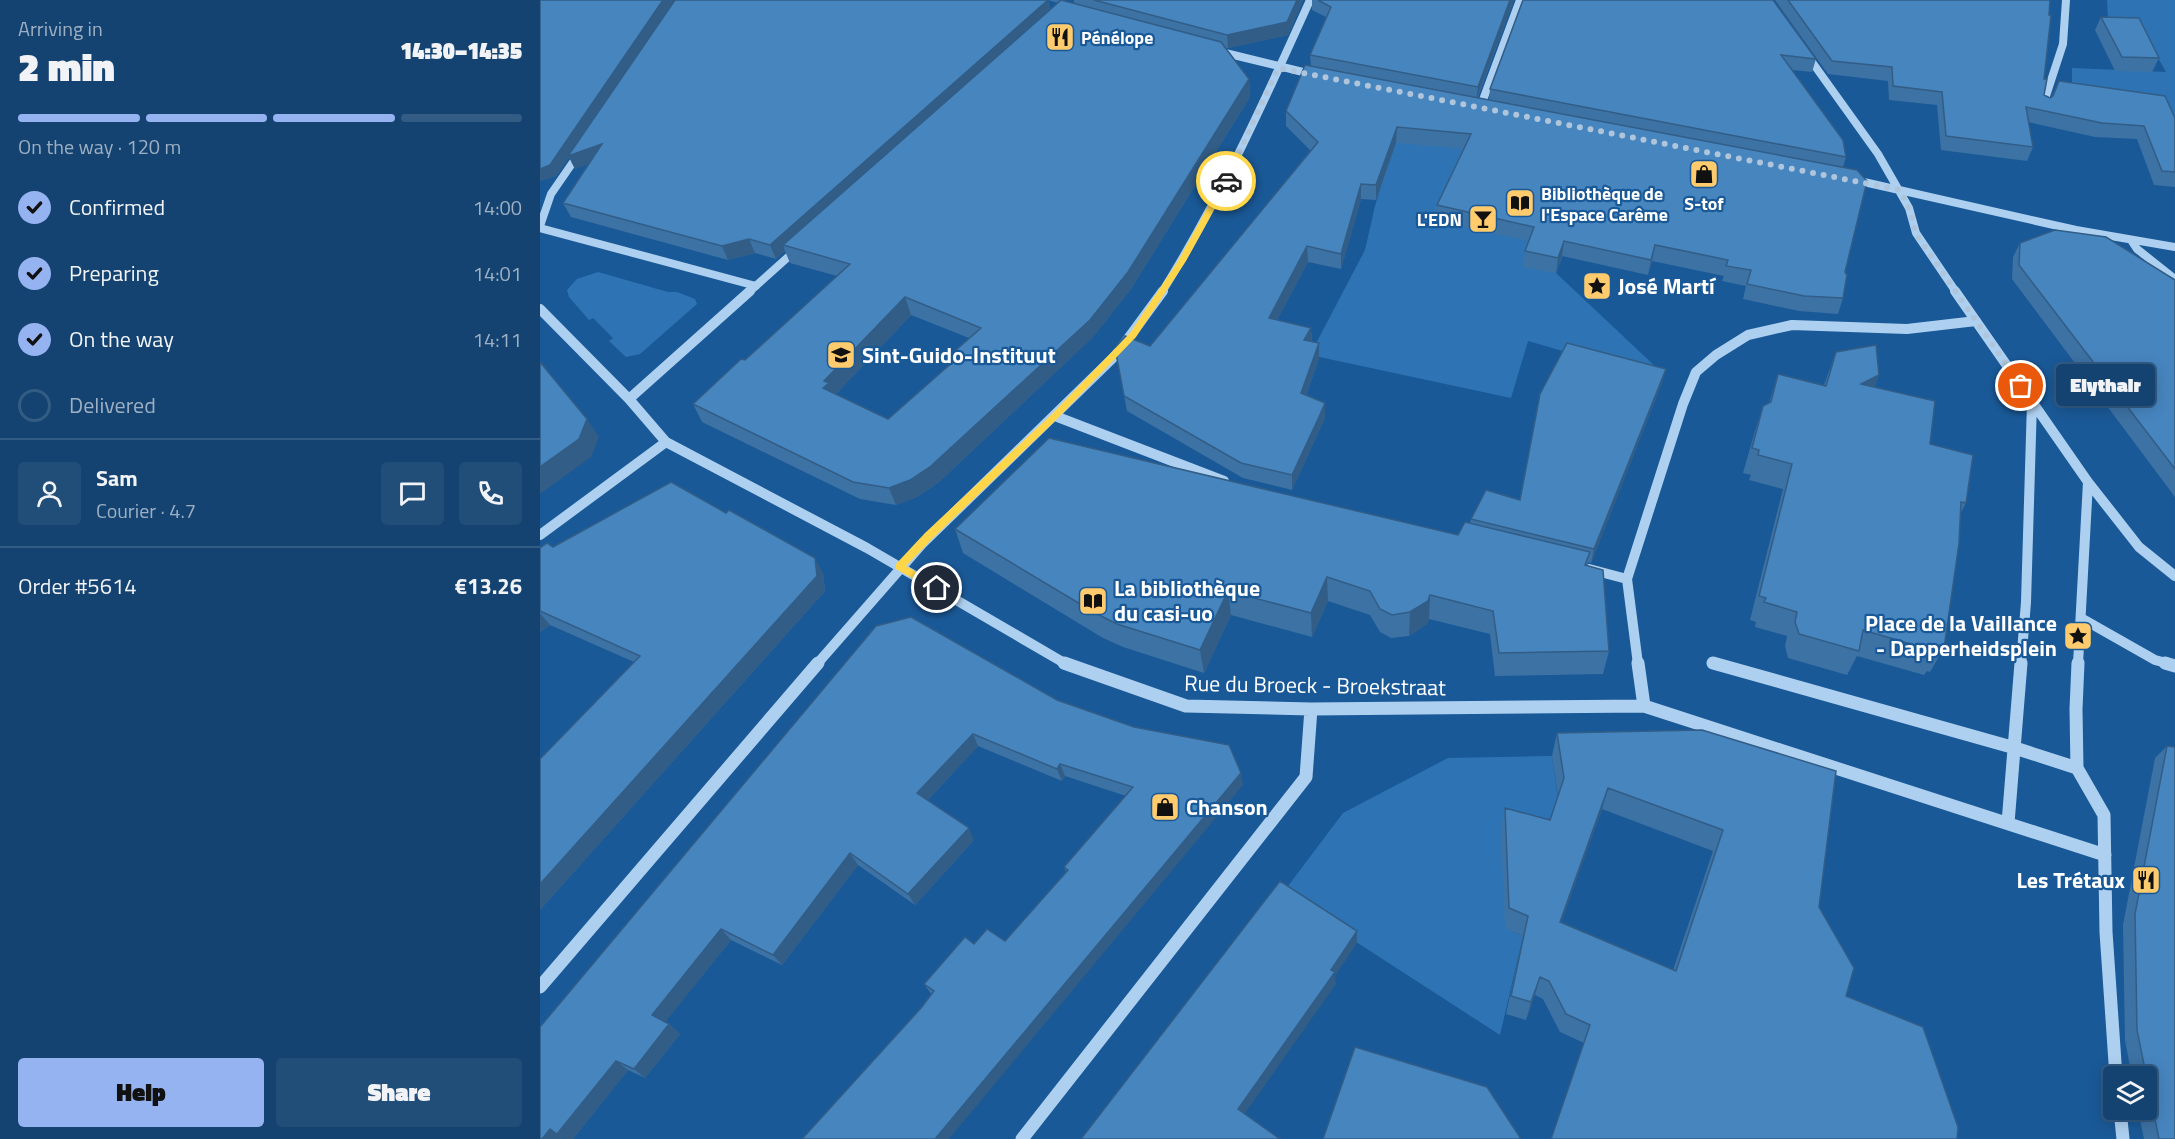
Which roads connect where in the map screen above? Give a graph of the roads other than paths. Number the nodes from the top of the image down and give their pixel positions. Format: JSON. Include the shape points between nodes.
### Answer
{"nodes":[{"id":1,"x":1310,"y":0,"type":"edge"},
{"id":2,"x":1520,"y":0,"type":"edge"},
{"id":3,"x":2066,"y":0,"type":"edge"},
{"id":4,"x":1208,"y":48,"type":"edge"},
{"id":5,"x":1802,"y":48,"type":"edge"},
{"id":6,"x":1278,"y":68,"type":"junction"},
{"id":7,"x":1326,"y":77,"type":"edge"},
{"id":8,"x":2043,"y":105,"type":"edge"},
{"id":9,"x":1469,"y":106,"type":"edge"},
{"id":10,"x":1479,"y":108,"type":"junction"},
{"id":11,"x":1491,"y":110,"type":"edge"},
{"id":12,"x":584,"y":146,"type":"edge"},
{"id":13,"x":1841,"y":177,"type":"edge"},
{"id":14,"x":1900,"y":190,"type":"junction"},
{"id":15,"x":540,"y":227,"type":"edge"},
{"id":16,"x":808,"y":239,"type":"edge"},
{"id":17,"x":2131,"y":240,"type":"junction"},
{"id":18,"x":2175,"y":247,"type":"edge"},
{"id":19,"x":2172,"y":277,"type":"edge"},
{"id":20,"x":756,"y":286,"type":"junction"},
{"id":21,"x":540,"y":309,"type":"edge"},
{"id":22,"x":1976,"y":321,"type":"junction"},
{"id":23,"x":629,"y":399,"type":"junction"},
{"id":24,"x":2032,"y":402,"type":"junction"},
{"id":25,"x":1055,"y":416,"type":"junction"},
{"id":26,"x":666,"y":442,"type":"junction"},
{"id":27,"x":1230,"y":482,"type":"edge"},
{"id":28,"x":2088,"y":482,"type":"junction"},
{"id":29,"x":540,"y":535,"type":"edge"},
{"id":30,"x":900,"y":567,"type":"junction"},
{"id":31,"x":1581,"y":567,"type":"edge"},
{"id":32,"x":2175,"y":576,"type":"edge"},
{"id":33,"x":1627,"y":579,"type":"junction"},
{"id":34,"x":2081,"y":618,"type":"junction"},
{"id":35,"x":1713,"y":663,"type":"dead end"},
{"id":36,"x":2175,"y":666,"type":"edge"},
{"id":37,"x":1644,"y":706,"type":"junction"},
{"id":38,"x":1311,"y":709,"type":"junction"},
{"id":39,"x":2015,"y":748,"type":"junction"},
{"id":40,"x":2077,"y":768,"type":"junction"},
{"id":41,"x":2008,"y":823,"type":"junction"},
{"id":42,"x":2105,"y":855,"type":"junction"},
{"id":43,"x":540,"y":987,"type":"edge"},
{"id":44,"x":2115,"y":1066,"type":"edge"},
{"id":45,"x":2121,"y":1120,"type":"edge"},
{"id":46,"x":1022,"y":1139,"type":"edge"},
{"id":47,"x":2123,"y":1139,"type":"edge"}],
"edges":[{"from":1,"to":6,"type":"street"},
{"from":2,"to":10,"type":"street"},
{"from":3,"to":8,"type":"street","via":[[2063,44]]},
{"from":4,"to":6,"type":"street"},
{"from":5,"to":14,"type":"street"},
{"from":6,"to":7,"type":"street"},
{"from":6,"to":25,"type":"street","via":[[1236,164],[1182,261],[1133,335]]},
{"from":9,"to":10,"type":"street"},
{"from":10,"to":11,"type":"street"},
{"from":12,"to":15,"type":"street","via":[[551,194]]},
{"from":13,"to":14,"type":"street"},
{"from":14,"to":17,"type":"street"},
{"from":14,"to":22,"type":"street","via":[[1916,234]]},
{"from":15,"to":20,"type":"street"},
{"from":16,"to":20,"type":"street"},
{"from":17,"to":18,"type":"street"},
{"from":17,"to":19,"type":"street"},
{"from":20,"to":23,"type":"street"},
{"from":21,"to":23,"type":"street"},
{"from":22,"to":24,"type":"street"},
{"from":22,"to":33,"type":"street","via":[[1907,329],[1792,325],[1748,335],[1716,355],[1696,372],[1683,404]]},
{"from":23,"to":26,"type":"street"},
{"from":24,"to":28,"type":"street"},
{"from":24,"to":39,"type":"street","via":[[2026,602]]},
{"from":25,"to":27,"type":"street"},
{"from":25,"to":30,"type":"street"},
{"from":26,"to":29,"type":"street"},
{"from":26,"to":30,"type":"street","name":"Rue du Broeck - Broekstraat"},
{"from":28,"to":32,"type":"street","via":[[2139,547]]},
{"from":28,"to":34,"type":"street"},
{"from":30,"to":38,"type":"street","name":"Rue du Broeck - Broekstraat","via":[[1071,667],[1186,706]]},
{"from":30,"to":43,"type":"street"},
{"from":31,"to":33,"type":"street"},
{"from":33,"to":37,"type":"street"},
{"from":34,"to":36,"type":"street","via":[[2155,660]]},
{"from":34,"to":40,"type":"street"},
{"from":35,"to":39,"type":"street"},
{"from":37,"to":38,"type":"street","name":"Rue du Broeck - Broekstraat"},
{"from":37,"to":41,"type":"street"},
{"from":38,"to":46,"type":"street","via":[[1306,777]]},
{"from":39,"to":40,"type":"street"},
{"from":39,"to":41,"type":"street"},
{"from":40,"to":42,"type":"street","via":[[2104,815]]},
{"from":41,"to":42,"type":"street"},
{"from":42,"to":44,"type":"street","via":[[2106,944]]},
{"from":45,"to":47,"type":"street"}]}
